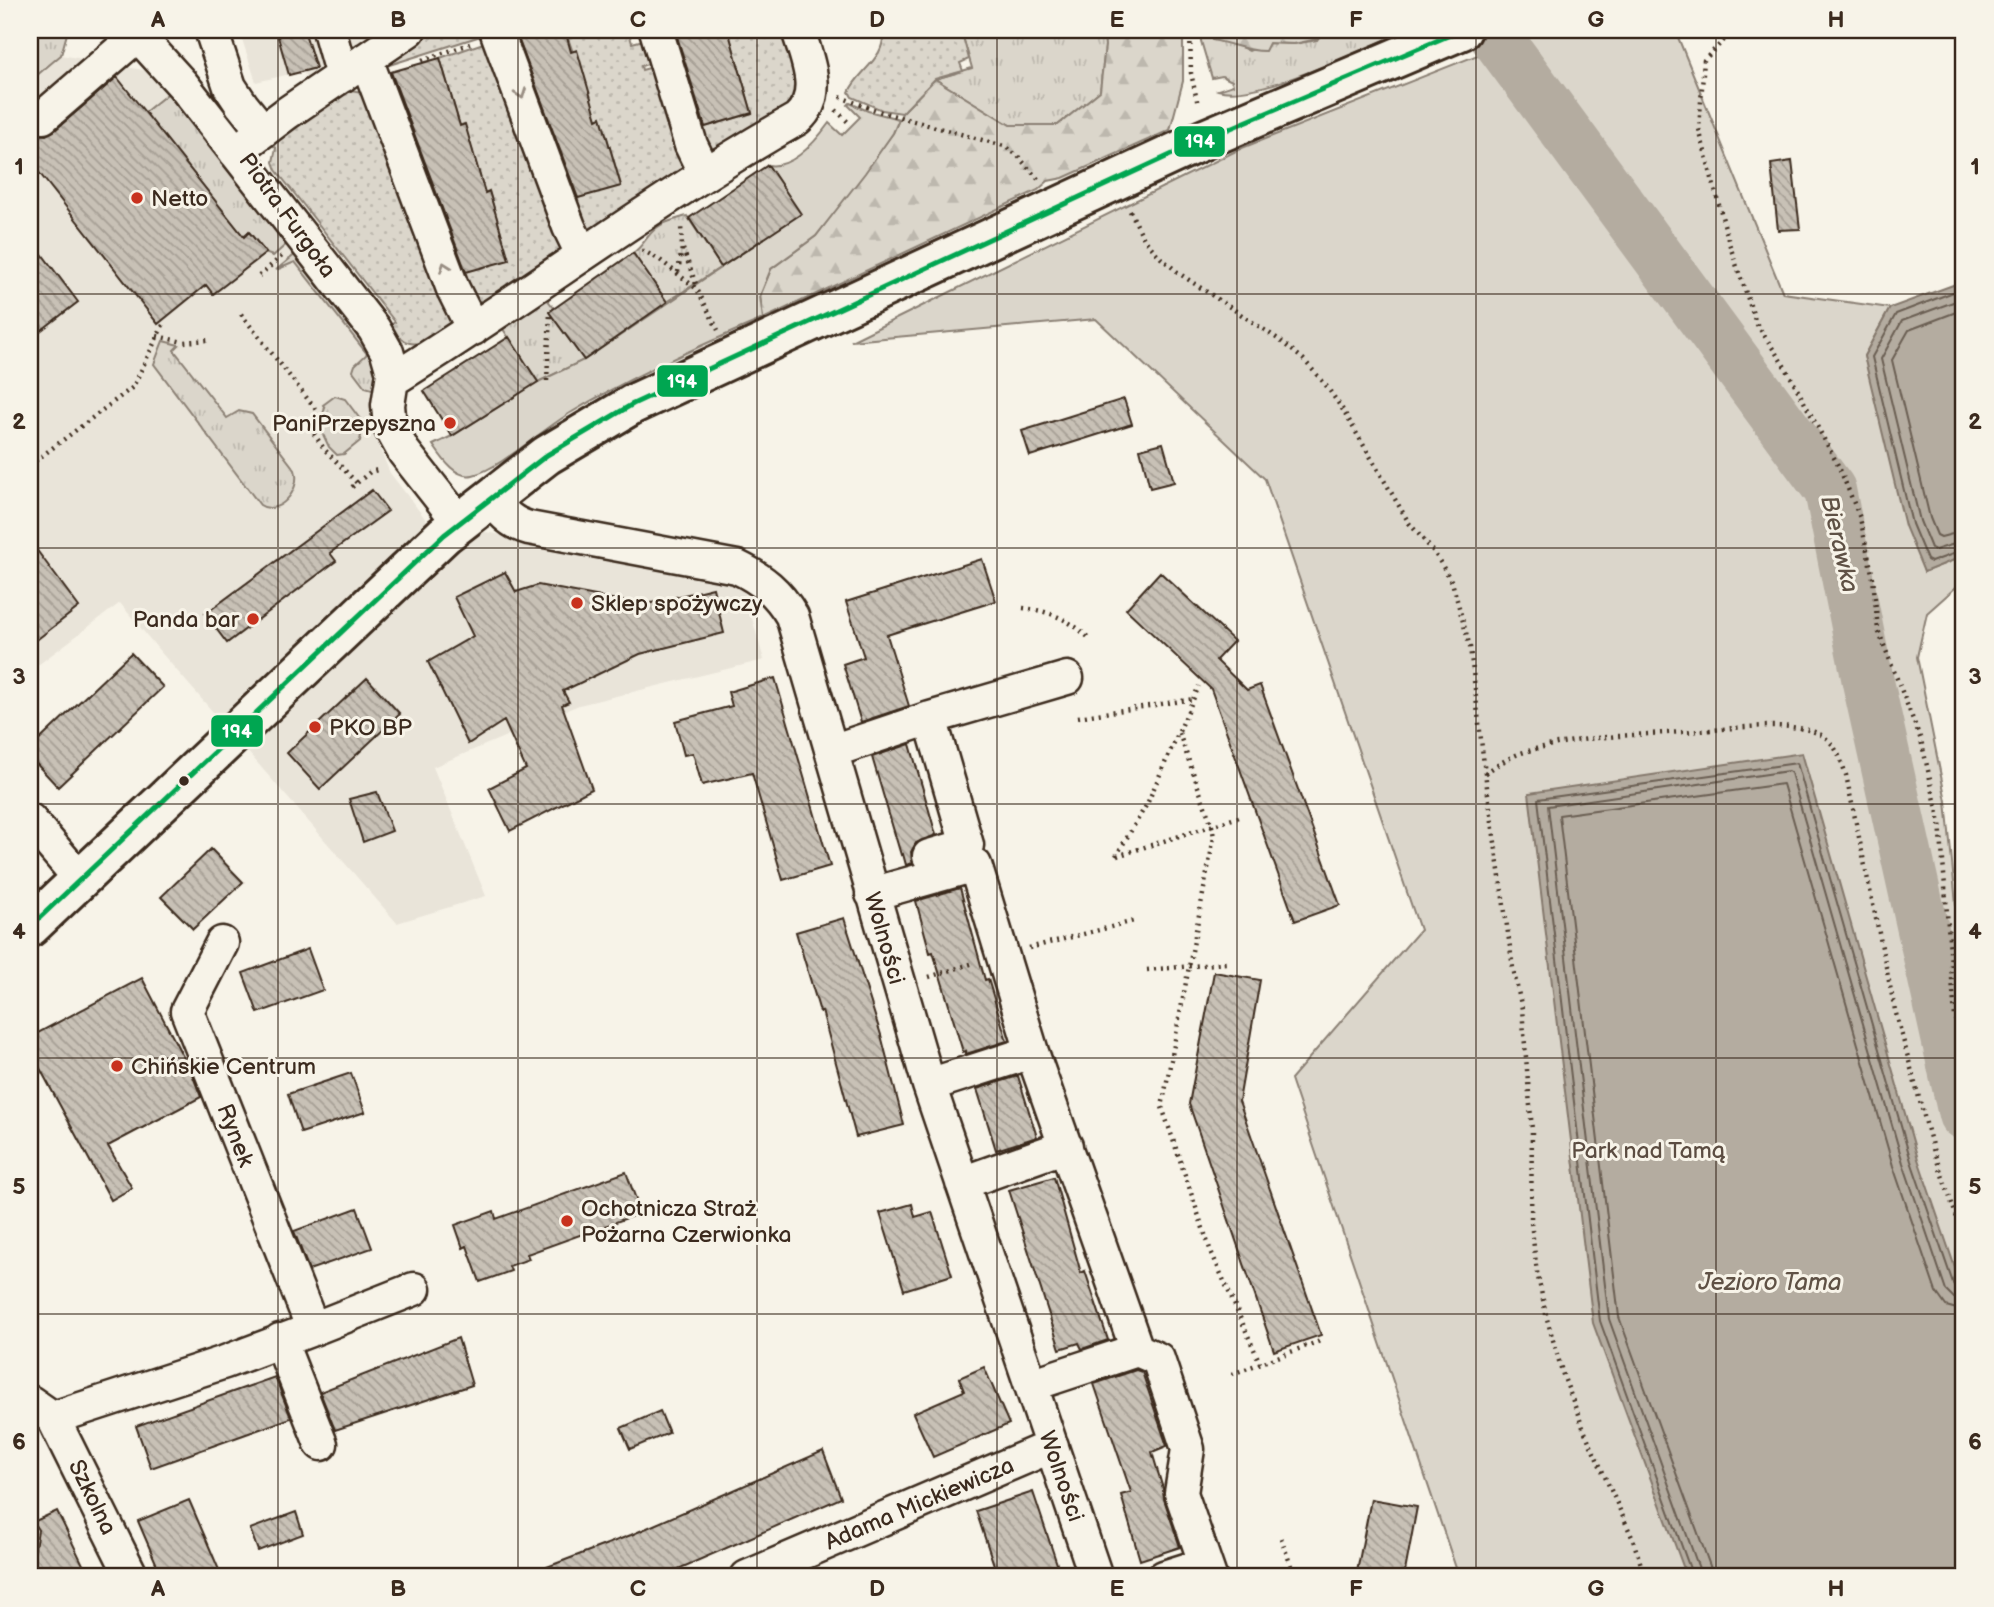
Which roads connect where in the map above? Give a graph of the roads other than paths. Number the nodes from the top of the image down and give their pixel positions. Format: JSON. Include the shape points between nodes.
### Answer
{"nodes":[{"id":1,"x":211,"y":30,"type":"edge"},
{"id":2,"x":329,"y":30,"type":"edge"},
{"id":3,"x":409,"y":30,"type":"edge"},
{"id":4,"x":656,"y":30,"type":"edge"},
{"id":5,"x":798,"y":30,"type":"edge"},
{"id":6,"x":1462,"y":30,"type":"edge"},
{"id":7,"x":136,"y":32,"type":"edge"},
{"id":8,"x":497,"y":32,"type":"edge"},
{"id":9,"x":360,"y":70,"type":"junction"},
{"id":10,"x":43,"y":117,"type":"dead end"},
{"id":11,"x":263,"y":131,"type":"junction"},
{"id":12,"x":235,"y":152,"type":"junction"},
{"id":13,"x":705,"y":174,"type":"junction"},
{"id":14,"x":582,"y":254,"type":"junction"},
{"id":15,"x":473,"y":329,"type":"junction"},
{"id":16,"x":394,"y":379,"type":"junction"},
{"id":17,"x":489,"y":498,"type":"junction"},
{"id":18,"x":458,"y":523,"type":"junction"},
{"id":19,"x":1067,"y":678,"type":"dead end"},
{"id":20,"x":930,"y":718,"type":"junction"},
{"id":21,"x":832,"y":751,"type":"junction"},
{"id":22,"x":30,"y":820,"type":"edge"},
{"id":23,"x":80,"y":879,"type":"junction"},
{"id":24,"x":870,"y":884,"type":"junction"},
{"id":25,"x":30,"y":927,"type":"edge"},
{"id":26,"x":222,"y":943,"type":"dead end"},
{"id":27,"x":1032,"y":1052,"type":"junction"},
{"id":28,"x":929,"y":1085,"type":"junction"},
{"id":29,"x":1066,"y":1146,"type":"junction"},
{"id":30,"x":962,"y":1183,"type":"junction"},
{"id":31,"x":414,"y":1289,"type":"dead end"},
{"id":32,"x":313,"y":1329,"type":"junction"},
{"id":33,"x":280,"y":1340,"type":"junction"},
{"id":34,"x":1137,"y":1350,"type":"junction"},
{"id":35,"x":1031,"y":1385,"type":"junction"},
{"id":36,"x":41,"y":1410,"type":"edge"},
{"id":37,"x":321,"y":1444,"type":"dead end"},
{"id":38,"x":1052,"y":1446,"type":"junction"},
{"id":39,"x":1207,"y":1571,"type":"edge"},
{"id":40,"x":132,"y":1577,"type":"edge"},
{"id":41,"x":747,"y":1577,"type":"edge"},
{"id":42,"x":1096,"y":1577,"type":"edge"},
{"id":43,"x":1164,"y":1577,"type":"edge"}],
"edges":[{"from":1,"to":11,"type":"street","via":[[230,87]]},
{"from":2,"to":9,"type":"street"},
{"from":3,"to":9,"type":"street","name":"Piotra Furgoła"},
{"from":4,"to":13,"type":"street","via":[[693,152]]},
{"from":5,"to":13,"type":"street","via":[[812,83],[804,112]]},
{"from":6,"to":17,"type":"main road","via":[[1205,139],[633,404],[555,449]]},
{"from":7,"to":10,"type":"street"},
{"from":7,"to":12,"type":"street"},
{"from":8,"to":14,"type":"street","one_way":true},
{"from":9,"to":11,"type":"street","name":"Piotra Furgoła"},
{"from":15,"to":9,"type":"street","one_way":true},
{"from":11,"to":12,"type":"street","name":"Piotra Furgoła"},
{"from":12,"to":16,"type":"street","name":"Piotra Furgoła","via":[[374,329],[387,352]]},
{"from":13,"to":14,"type":"street"},
{"from":14,"to":15,"type":"street"},
{"from":15,"to":16,"type":"street"},
{"from":16,"to":18,"type":"street","name":"Piotra Furgoła","via":[[388,405],[390,427]]},
{"from":17,"to":18,"type":"main road"},
{"from":17,"to":21,"type":"street","name":"Wolności","via":[[517,525],[737,568],[762,580],[792,616]]},
{"from":18,"to":23,"type":"main road"},
{"from":19,"to":20,"type":"street"},
{"from":20,"to":21,"type":"street"},
{"from":20,"to":24,"type":"street","via":[[967,845]]},
{"from":21,"to":24,"type":"street","name":"Wolności"},
{"from":22,"to":23,"type":"street"},
{"from":23,"to":25,"type":"main road"},
{"from":24,"to":27,"type":"street","via":[[975,865]]},
{"from":24,"to":28,"type":"street","name":"Wolności"},
{"from":26,"to":32,"type":"street","name":"Rynek","via":[[187,1011]]},
{"from":27,"to":28,"type":"street"},
{"from":27,"to":29,"type":"street"},
{"from":28,"to":30,"type":"street","name":"Wolności"},
{"from":29,"to":30,"type":"street"},
{"from":29,"to":34,"type":"street"},
{"from":30,"to":35,"type":"street","name":"Wolności"},
{"from":31,"to":32,"type":"street"},
{"from":32,"to":33,"type":"street"},
{"from":33,"to":36,"type":"street","via":[[222,1351]]},
{"from":33,"to":37,"type":"street"},
{"from":34,"to":35,"type":"street"},
{"from":34,"to":39,"type":"street","via":[[1158,1359],[1188,1449],[1181,1493]]},
{"from":35,"to":38,"type":"street","name":"Wolności"},
{"from":36,"to":40,"type":"street","name":"Szkolna"},
{"from":38,"to":41,"type":"street","name":"Adama Mickiewicza"},
{"from":38,"to":42,"type":"street","name":"Wolności"},
{"from":39,"to":43,"type":"street"}]}
